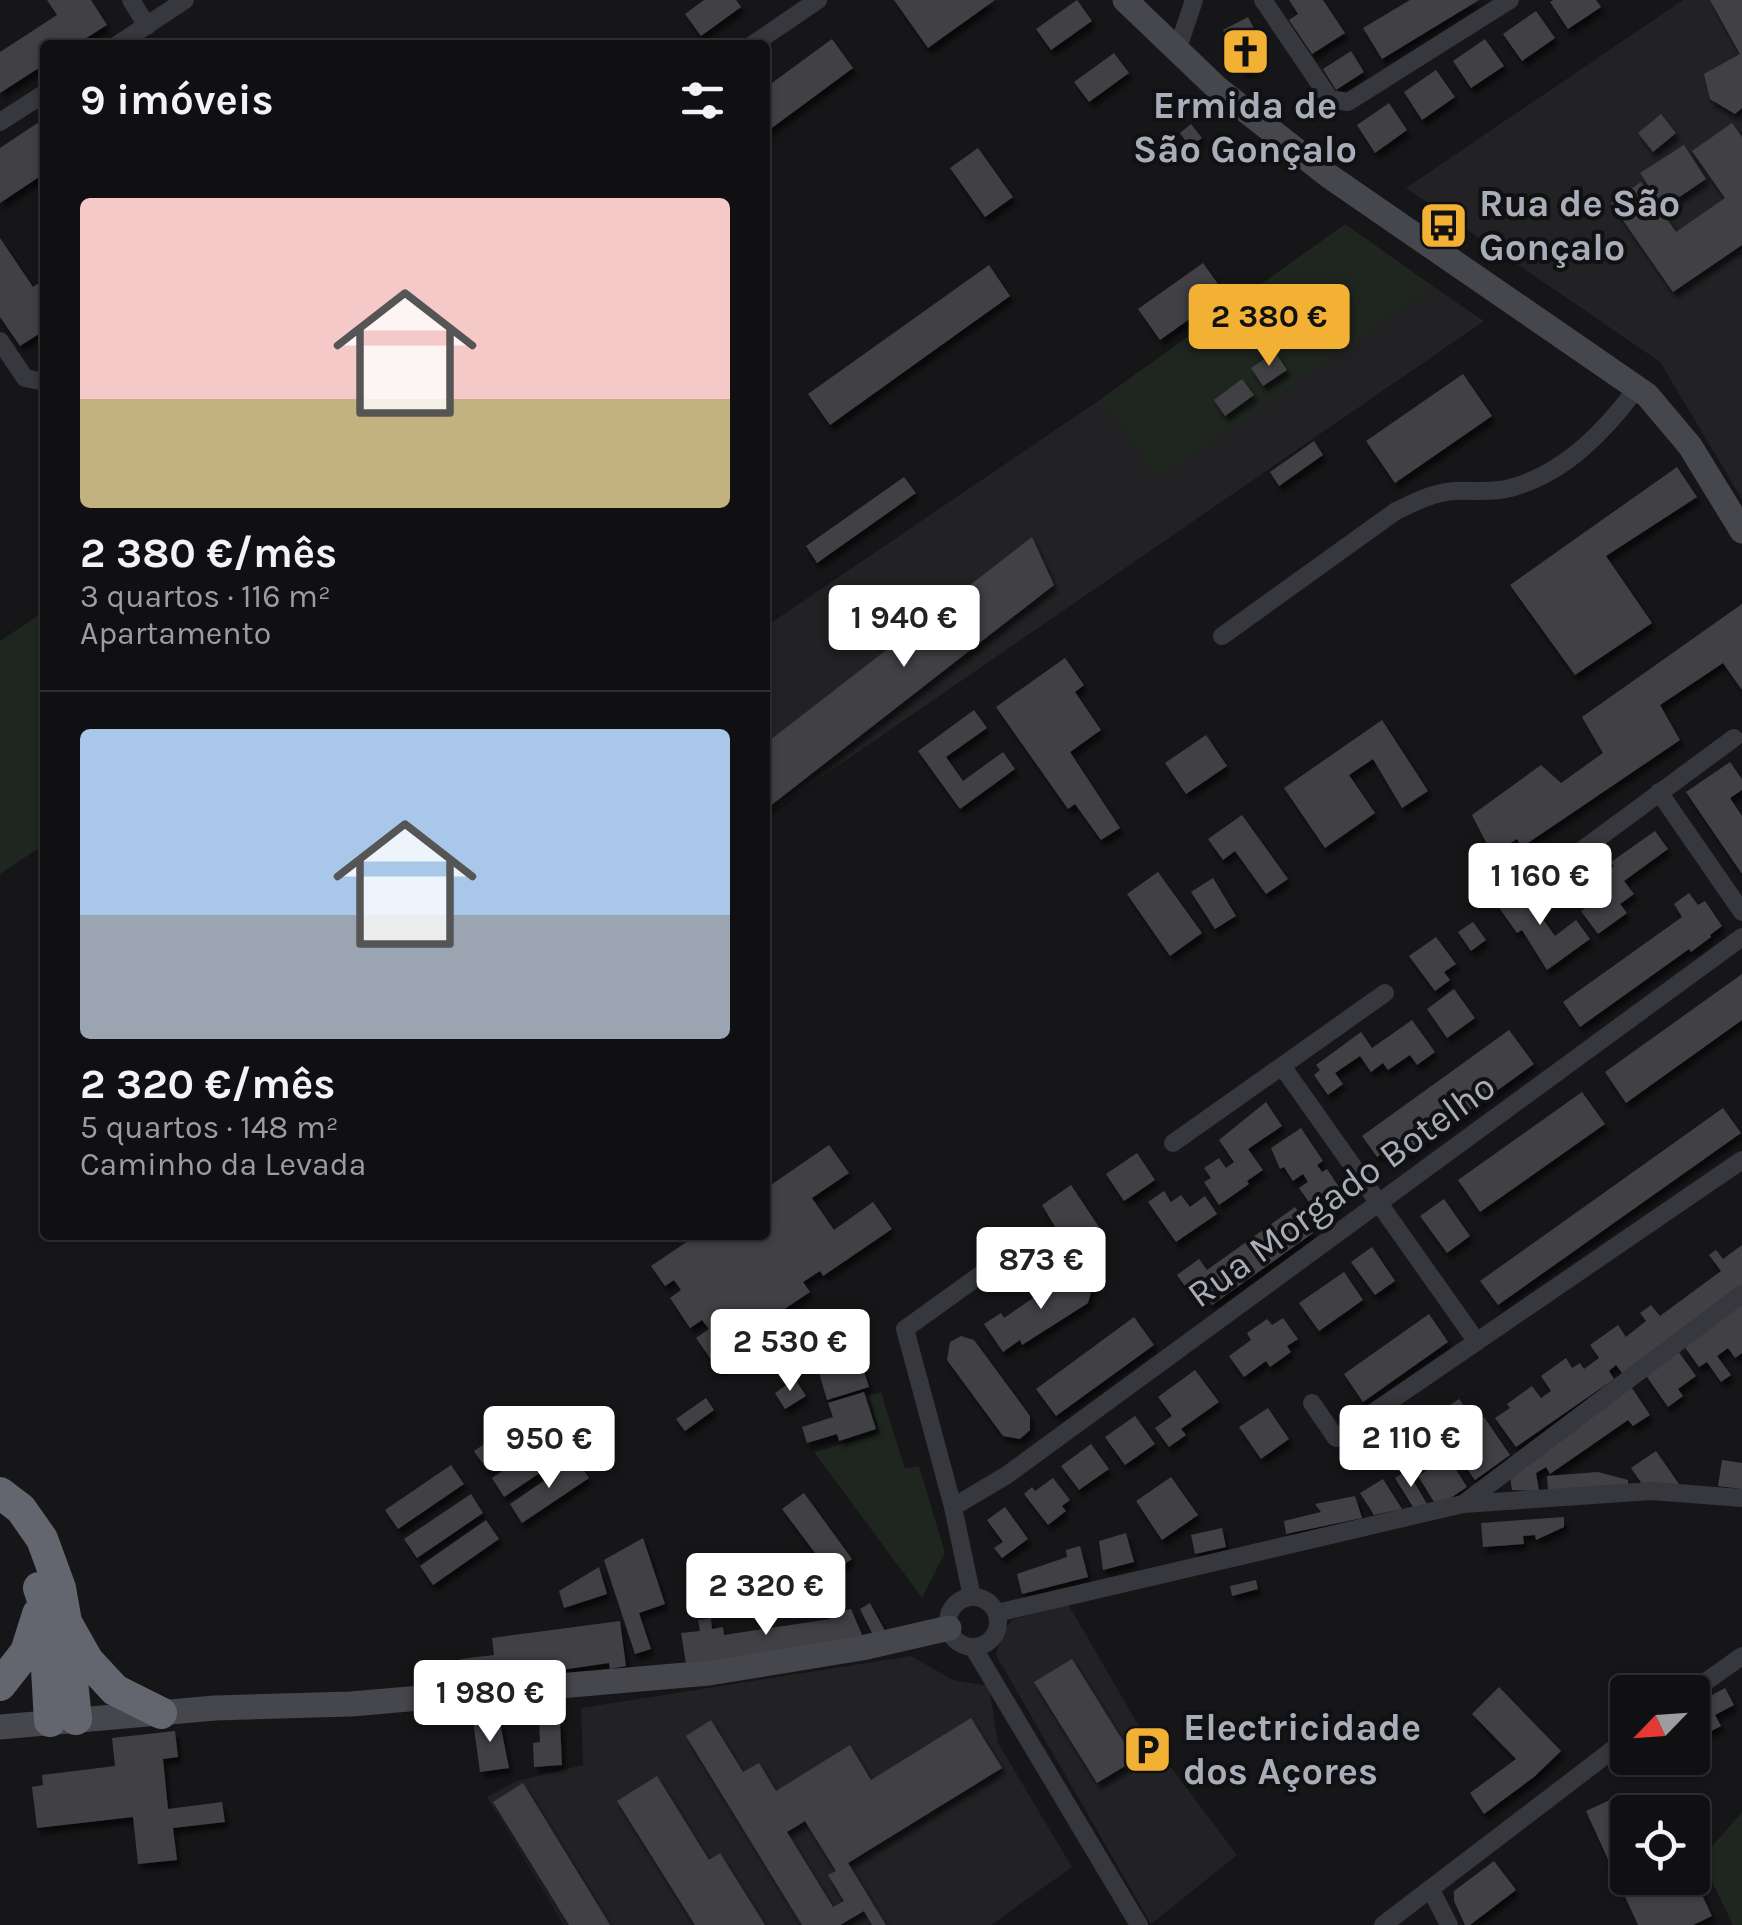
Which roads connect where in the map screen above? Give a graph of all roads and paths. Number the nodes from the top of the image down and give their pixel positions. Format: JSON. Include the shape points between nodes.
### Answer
{"nodes":[{"id":1,"x":131,"y":0,"type":"edge"},
{"id":2,"x":185,"y":0,"type":"edge"},
{"id":3,"x":818,"y":0,"type":"edge"},
{"id":4,"x":1125,"y":0,"type":"edge"},
{"id":5,"x":1194,"y":0,"type":"edge"},
{"id":6,"x":1263,"y":0,"type":"edge"},
{"id":7,"x":1510,"y":0,"type":"edge"},
{"id":8,"x":147,"y":26,"type":"junction"},
{"id":9,"x":125,"y":40,"type":"edge"},
{"id":10,"x":759,"y":40,"type":"edge"},
{"id":11,"x":1177,"y":51,"type":"junction"},
{"id":12,"x":40,"y":96,"type":"edge"},
{"id":13,"x":0,"y":122,"type":"edge"},
{"id":14,"x":0,"y":341,"type":"edge"},
{"id":15,"x":40,"y":381,"type":"edge"},
{"id":16,"x":1637,"y":388,"type":"junction"},
{"id":17,"x":1742,"y":531,"type":"edge"},
{"id":18,"x":1222,"y":636,"type":"dead end"},
{"id":19,"x":1734,"y":738,"type":"dead end"},
{"id":20,"x":1659,"y":792,"type":"junction"},
{"id":21,"x":1548,"y":875,"type":"dead end"},
{"id":22,"x":1742,"y":912,"type":"edge"},
{"id":23,"x":1742,"y":937,"type":"edge"},
{"id":24,"x":1385,"y":993,"type":"dead end"},
{"id":25,"x":1282,"y":1066,"type":"junction"},
{"id":26,"x":1173,"y":1143,"type":"dead end"},
{"id":27,"x":1742,"y":1160,"type":"edge"},
{"id":28,"x":1379,"y":1203,"type":"junction"},
{"id":29,"x":1019,"y":1247,"type":"dead end"},
{"id":30,"x":1742,"y":1294,"type":"edge"},
{"id":31,"x":1477,"y":1342,"type":"junction"},
{"id":32,"x":1312,"y":1403,"type":"dead end"},
{"id":33,"x":0,"y":1493,"type":"edge"},
{"id":34,"x":1742,"y":1498,"type":"edge"},
{"id":35,"x":1463,"y":1504,"type":"junction"},
{"id":36,"x":953,"y":1507,"type":"junction"},
{"id":37,"x":0,"y":1520,"type":"edge"},
{"id":38,"x":972,"y":1598,"type":"junction"},
{"id":39,"x":55,"y":1611,"type":"junction"},
{"id":40,"x":996,"y":1613,"type":"junction"},
{"id":41,"x":949,"y":1628,"type":"junction"},
{"id":42,"x":973,"y":1648,"type":"junction"},
{"id":43,"x":1742,"y":1656,"type":"edge"},
{"id":44,"x":1710,"y":1679,"type":"edge"},
{"id":45,"x":0,"y":1685,"type":"edge"},
{"id":46,"x":161,"y":1713,"type":"junction"},
{"id":47,"x":63,"y":1720,"type":"junction"},
{"id":48,"x":0,"y":1726,"type":"edge"},
{"id":49,"x":1610,"y":1752,"type":"edge"},
{"id":50,"x":1432,"y":1890,"type":"junction"},
{"id":51,"x":1139,"y":1925,"type":"edge"},
{"id":52,"x":1383,"y":1925,"type":"edge"},
{"id":53,"x":1449,"y":1925,"type":"edge"}],
"edges":[{"from":1,"to":8,"type":"street"},
{"from":2,"to":8,"type":"street"},
{"from":3,"to":10,"type":"street"},
{"from":4,"to":11,"type":"street"},
{"from":5,"to":11,"type":"street"},
{"from":6,"to":7,"type":"street","via":[[1340,103]]},
{"from":8,"to":9,"type":"street"},
{"from":11,"to":16,"type":"street","via":[[1329,176]]},
{"from":12,"to":13,"type":"street"},
{"from":14,"to":15,"type":"street","via":[[25,378]]},
{"from":16,"to":17,"type":"street","via":[[1690,446]]},
{"from":16,"to":18,"type":"street","via":[[1613,420],[1565,462],[1510,488],[1453,491],[1396,511]]},
{"from":19,"to":20,"type":"street"},
{"from":20,"to":21,"type":"street"},
{"from":20,"to":22,"type":"street"},
{"from":23,"to":28,"type":"street","name":"Rua Morgado Botelho"},
{"from":24,"to":25,"type":"street"},
{"from":25,"to":26,"type":"street"},
{"from":25,"to":28,"type":"street"},
{"from":27,"to":31,"type":"street"},
{"from":28,"to":31,"type":"street"},
{"from":28,"to":36,"type":"street","name":"Rua Morgado Botelho","via":[[1008,1474]]},
{"from":29,"to":36,"type":"street","via":[[906,1329]]},
{"from":30,"to":35,"type":"street"},
{"from":31,"to":32,"type":"street","via":[[1336,1438]]},
{"from":33,"to":39,"type":"highway","via":[[42,1539],[60,1588]]},
{"from":34,"to":35,"type":"street","via":[[1652,1492]]},
{"from":35,"to":40,"type":"street"},
{"from":36,"to":38,"type":"street"},
{"from":37,"to":39,"type":"highway","via":[[25,1550]]},
{"from":38,"to":40,"type":"street"},
{"from":38,"to":41,"type":"street","via":[[953,1608]]},
{"from":39,"to":45,"type":"highway"},
{"from":39,"to":46,"type":"highway","via":[[102,1680]]},
{"from":39,"to":47,"type":"highway"},
{"from":40,"to":42,"type":"street","via":[[992,1639]]},
{"from":41,"to":42,"type":"street","via":[[960,1644]]},
{"from":41,"to":46,"type":"street","via":[[709,1673]]},
{"from":42,"to":51,"type":"street"},
{"from":43,"to":44,"type":"street"},
{"from":46,"to":47,"type":"street"},
{"from":47,"to":48,"type":"street"},
{"from":49,"to":50,"type":"street"},
{"from":50,"to":52,"type":"street"},
{"from":50,"to":53,"type":"street"}]}
